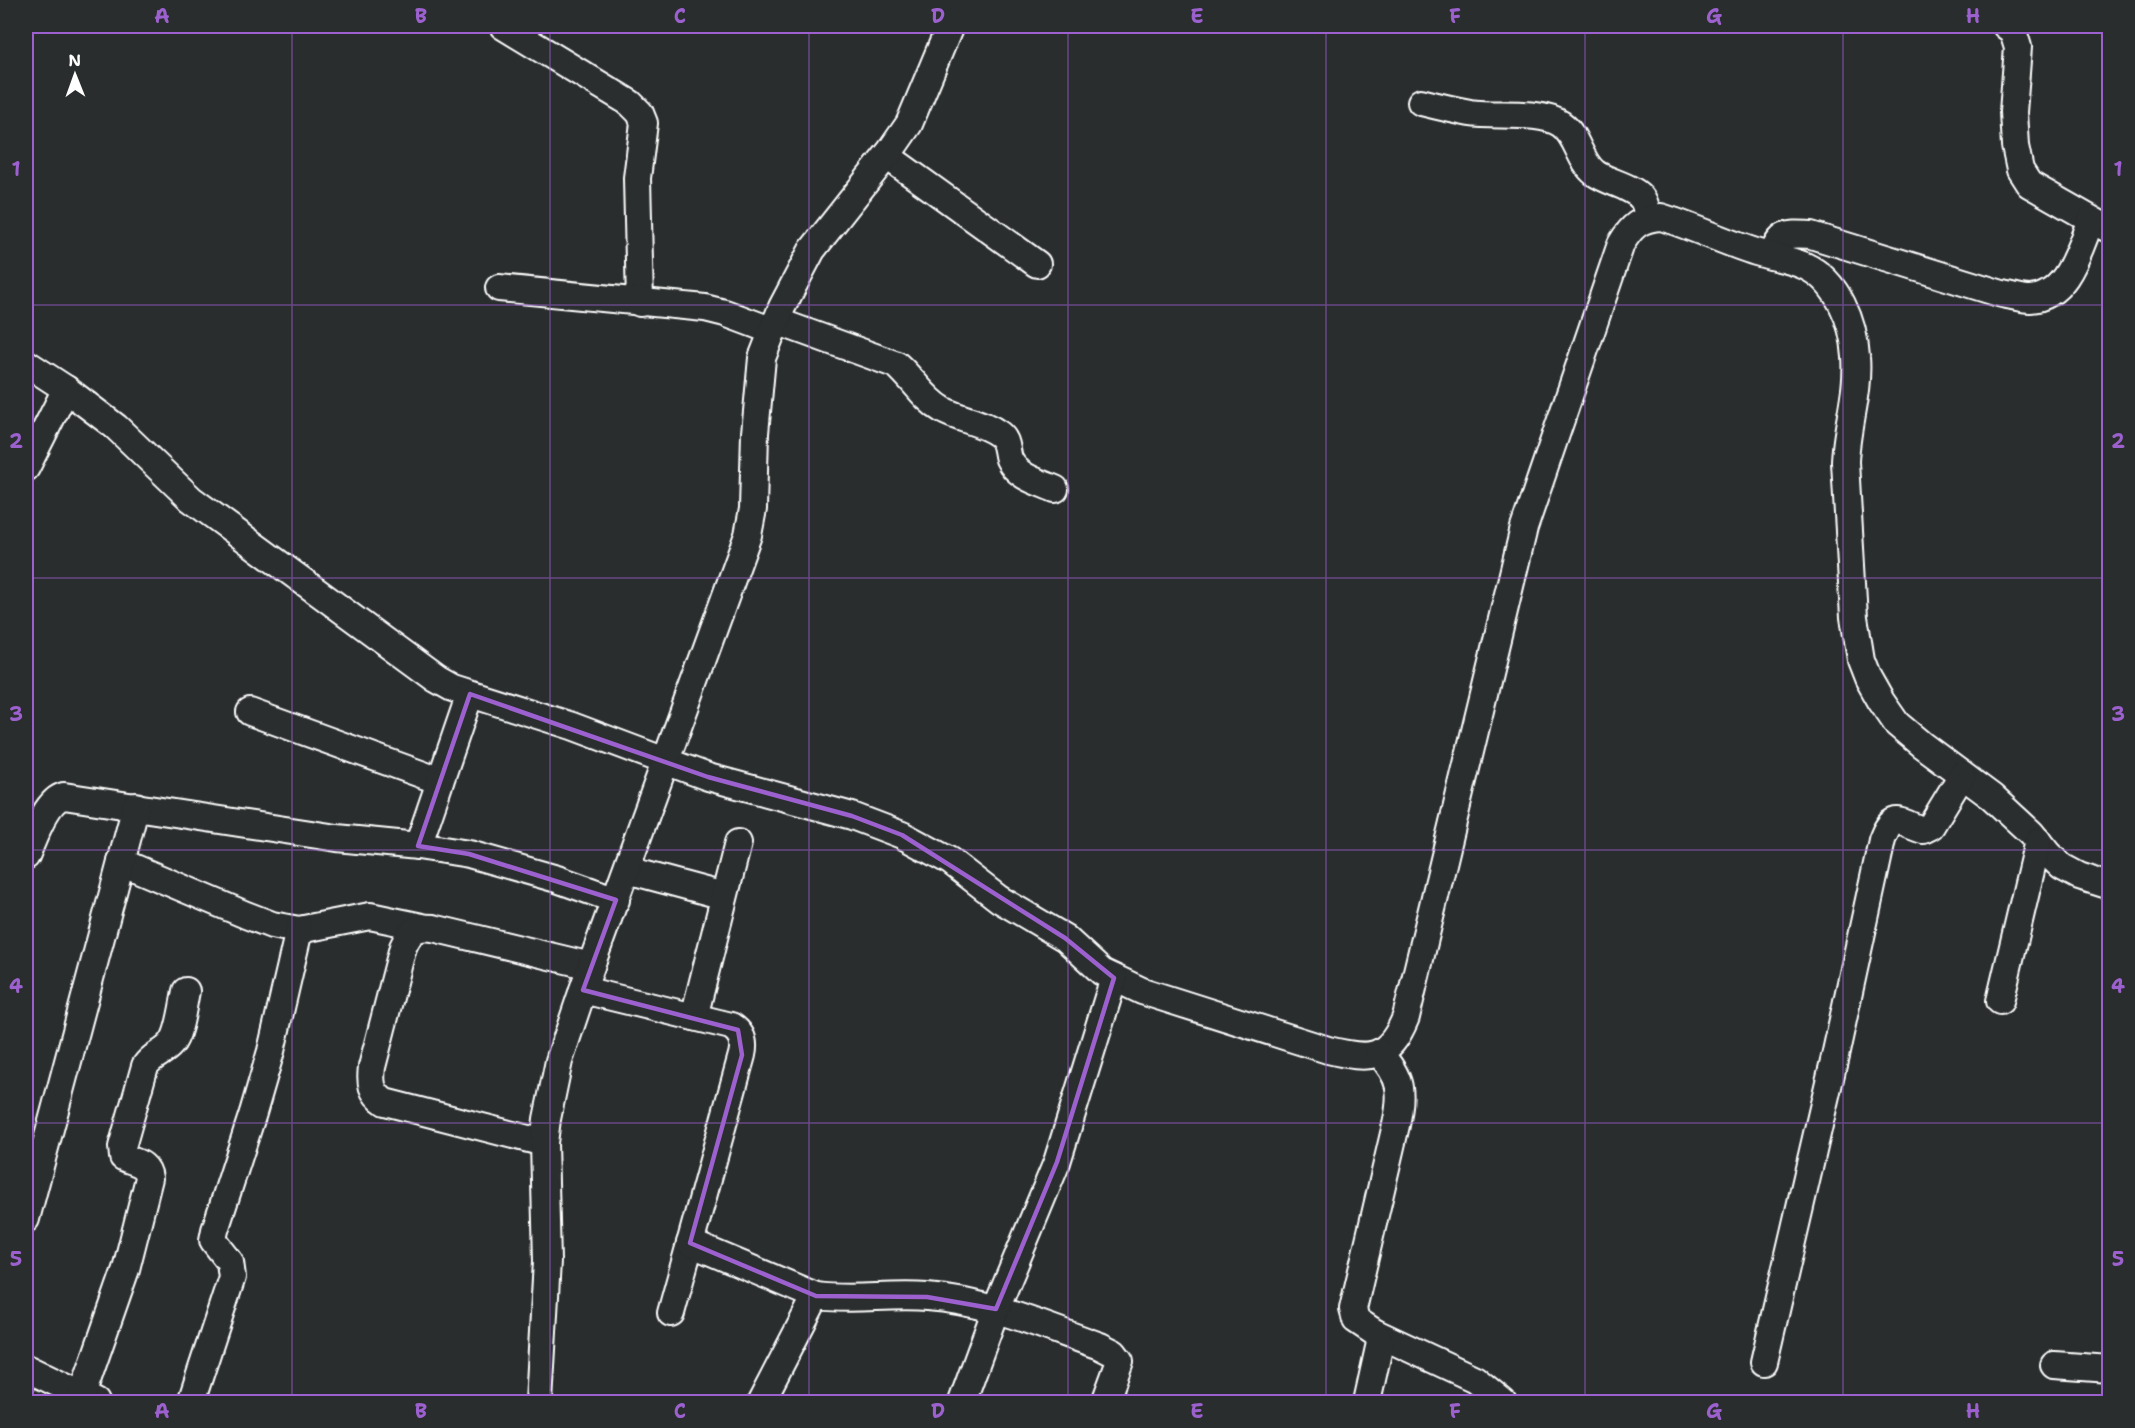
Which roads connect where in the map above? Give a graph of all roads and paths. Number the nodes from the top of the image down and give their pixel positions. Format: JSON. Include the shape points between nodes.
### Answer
{"nodes":[{"id":1,"x":503,"y":26,"type":"edge"},
{"id":2,"x":950,"y":26,"type":"edge"},
{"id":3,"x":2017,"y":33,"type":"edge"},
{"id":4,"x":1421,"y":102,"type":"dead end"},
{"id":5,"x":887,"y":156,"type":"junction"},
{"id":6,"x":1648,"y":218,"type":"junction"},
{"id":7,"x":2100,"y":225,"type":"edge"},
{"id":8,"x":1772,"y":256,"type":"junction"},
{"id":9,"x":1037,"y":264,"type":"dead end"},
{"id":10,"x":499,"y":288,"type":"dead end"},
{"id":11,"x":640,"y":303,"type":"junction"},
{"id":12,"x":775,"y":326,"type":"junction"},
{"id":13,"x":26,"y":363,"type":"edge"},
{"id":14,"x":66,"y":389,"type":"junction"},
{"id":15,"x":26,"y":468,"type":"edge"},
{"id":16,"x":1055,"y":489,"type":"dead end"},
{"id":17,"x":470,"y":694,"type":"junction"},
{"id":18,"x":250,"y":712,"type":"dead end"},
{"id":19,"x":666,"y":762,"type":"junction"},
{"id":20,"x":1962,"y":775,"type":"junction"},
{"id":21,"x":440,"y":781,"type":"junction"},
{"id":22,"x":136,"y":806,"type":"junction"},
{"id":23,"x":2038,"y":841,"type":"junction"},
{"id":24,"x":738,"y":843,"type":"dead end"},
{"id":25,"x":418,"y":846,"type":"junction"},
{"id":26,"x":26,"y":856,"type":"edge"},
{"id":27,"x":121,"y":862,"type":"junction"},
{"id":28,"x":627,"y":870,"type":"junction"},
{"id":29,"x":2109,"y":886,"type":"edge"},
{"id":30,"x":724,"y":896,"type":"junction"},
{"id":31,"x":616,"y":900,"type":"junction"},
{"id":32,"x":422,"y":927,"type":"junction"},
{"id":33,"x":299,"y":930,"type":"junction"},
{"id":34,"x":591,"y":966,"type":"junction"},
{"id":35,"x":1114,"y":978,"type":"junction"},
{"id":36,"x":583,"y":990,"type":"junction"},
{"id":37,"x":186,"y":991,"type":"dead end"},
{"id":38,"x":2000,"y":1001,"type":"dead end"},
{"id":39,"x":694,"y":1017,"type":"junction"},
{"id":40,"x":1379,"y":1053,"type":"junction"},
{"id":41,"x":544,"y":1143,"type":"junction"},
{"id":42,"x":26,"y":1219,"type":"edge"},
{"id":43,"x":690,"y":1243,"type":"junction"},
{"id":44,"x":816,"y":1296,"type":"junction"},
{"id":45,"x":996,"y":1309,"type":"junction"},
{"id":46,"x":671,"y":1313,"type":"dead end"},
{"id":47,"x":1376,"y":1333,"type":"junction"},
{"id":48,"x":1764,"y":1362,"type":"dead end"},
{"id":49,"x":2054,"y":1365,"type":"dead end"},
{"id":50,"x":26,"y":1368,"type":"edge"},
{"id":51,"x":2109,"y":1369,"type":"edge"},
{"id":52,"x":89,"y":1399,"type":"edge"},
{"id":53,"x":191,"y":1402,"type":"edge"},
{"id":54,"x":539,"y":1402,"type":"edge"},
{"id":55,"x":761,"y":1402,"type":"edge"},
{"id":56,"x":962,"y":1402,"type":"edge"},
{"id":57,"x":1105,"y":1402,"type":"edge"},
{"id":58,"x":1366,"y":1402,"type":"edge"},
{"id":59,"x":1503,"y":1402,"type":"edge"}],
"edges":[{"from":1,"to":11,"type":"street","via":[[630,103],[640,113],[644,123],[637,178]]},
{"from":2,"to":5,"type":"street","via":[[909,124]]},
{"from":3,"to":7,"type":"street","via":[[2013,112],[2020,170],[2029,184]]},
{"from":4,"to":6,"type":"street","via":[[1471,113],[1547,118],[1561,124],[1592,171],[1642,199]]},
{"from":5,"to":9,"type":"street"},
{"from":5,"to":12,"type":"street","via":[[812,250]]},
{"from":6,"to":8,"type":"street","via":[[1661,217]]},
{"from":6,"to":40,"type":"street","via":[[1638,222],[1621,244],[1524,528],[1406,1017],[1395,1040]]},
{"from":7,"to":8,"type":"street","via":[[2062,283],[2049,294],[2031,299],[2002,294],[1811,235],[1783,237]]},
{"from":8,"to":20,"type":"street","via":[[1819,273],[1831,286],[1851,325],[1856,382],[1845,462],[1854,617],[1861,660],[1872,686],[1897,724]]},
{"from":10,"to":11,"type":"street"},
{"from":11,"to":12,"type":"street","via":[[705,308]]},
{"from":12,"to":16,"type":"street","via":[[897,365],[930,402],[1002,436],[1009,459],[1017,469]]},
{"from":12,"to":19,"type":"street","via":[[762,358],[748,535]]},
{"from":13,"to":14,"type":"street"},
{"from":14,"to":15,"type":"street"},
{"from":14,"to":17,"type":"street","via":[[116,427],[191,499],[436,679]]},
{"from":17,"to":19,"type":"street","via":[[572,726]]},
{"from":17,"to":21,"type":"street"},
{"from":18,"to":21,"type":"street"},
{"from":19,"to":28,"type":"street"},
{"from":19,"to":35,"type":"street","via":[[852,816],[902,835],[950,861],[999,899],[1065,938],[1094,966]]},
{"from":20,"to":23,"type":"street","via":[[1992,797]]},
{"from":20,"to":48,"type":"street","via":[[1927,829],[1901,820],[1891,822],[1885,832]]},
{"from":21,"to":25,"type":"street"},
{"from":22,"to":25,"type":"street","via":[[337,838]]},
{"from":22,"to":26,"type":"street","via":[[79,797],[56,798]]},
{"from":22,"to":27,"type":"street"},
{"from":23,"to":29,"type":"street","via":[[2062,867]]},
{"from":23,"to":38,"type":"street"},
{"from":24,"to":30,"type":"street"},
{"from":25,"to":31,"type":"street","via":[[469,854]]},
{"from":27,"to":33,"type":"street","via":[[272,925]]},
{"from":27,"to":42,"type":"street"},
{"from":28,"to":30,"type":"street"},
{"from":28,"to":31,"type":"street"},
{"from":30,"to":39,"type":"street"},
{"from":31,"to":34,"type":"street"},
{"from":32,"to":33,"type":"street","via":[[370,916]]},
{"from":32,"to":34,"type":"street"},
{"from":32,"to":41,"type":"street","via":[[407,937],[403,947],[372,1067],[373,1092],[385,1102]]},
{"from":33,"to":53,"type":"street","via":[[259,1092],[215,1230],[213,1240],[230,1262],[232,1277]]},
{"from":34,"to":36,"type":"street"},
{"from":35,"to":40,"type":"street","via":[[1142,991],[1328,1050],[1360,1057]]},
{"from":35,"to":45,"type":"street","via":[[1057,1162]]},
{"from":36,"to":39,"type":"street"},
{"from":36,"to":41,"type":"street","via":[[552,1091]]},
{"from":37,"to":52,"type":"street","via":[[175,1038],[145,1066],[122,1147],[123,1157],[144,1165],[149,1178]]},
{"from":39,"to":43,"type":"street","via":[[738,1030],[744,1046]]},
{"from":40,"to":47,"type":"street","via":[[1397,1076],[1400,1105],[1353,1309],[1356,1320]]},
{"from":41,"to":54,"type":"street","via":[[547,1261]]},
{"from":43,"to":44,"type":"street"},
{"from":43,"to":46,"type":"street"},
{"from":44,"to":45,"type":"street","via":[[927,1297]]},
{"from":44,"to":55,"type":"street"},
{"from":45,"to":56,"type":"street"},
{"from":45,"to":57,"type":"street","via":[[1118,1355],[1119,1367]]},
{"from":47,"to":58,"type":"street","via":[[1380,1348]]},
{"from":47,"to":59,"type":"street","via":[[1475,1379]]},
{"from":49,"to":51,"type":"street"},
{"from":50,"to":52,"type":"street"}]}
